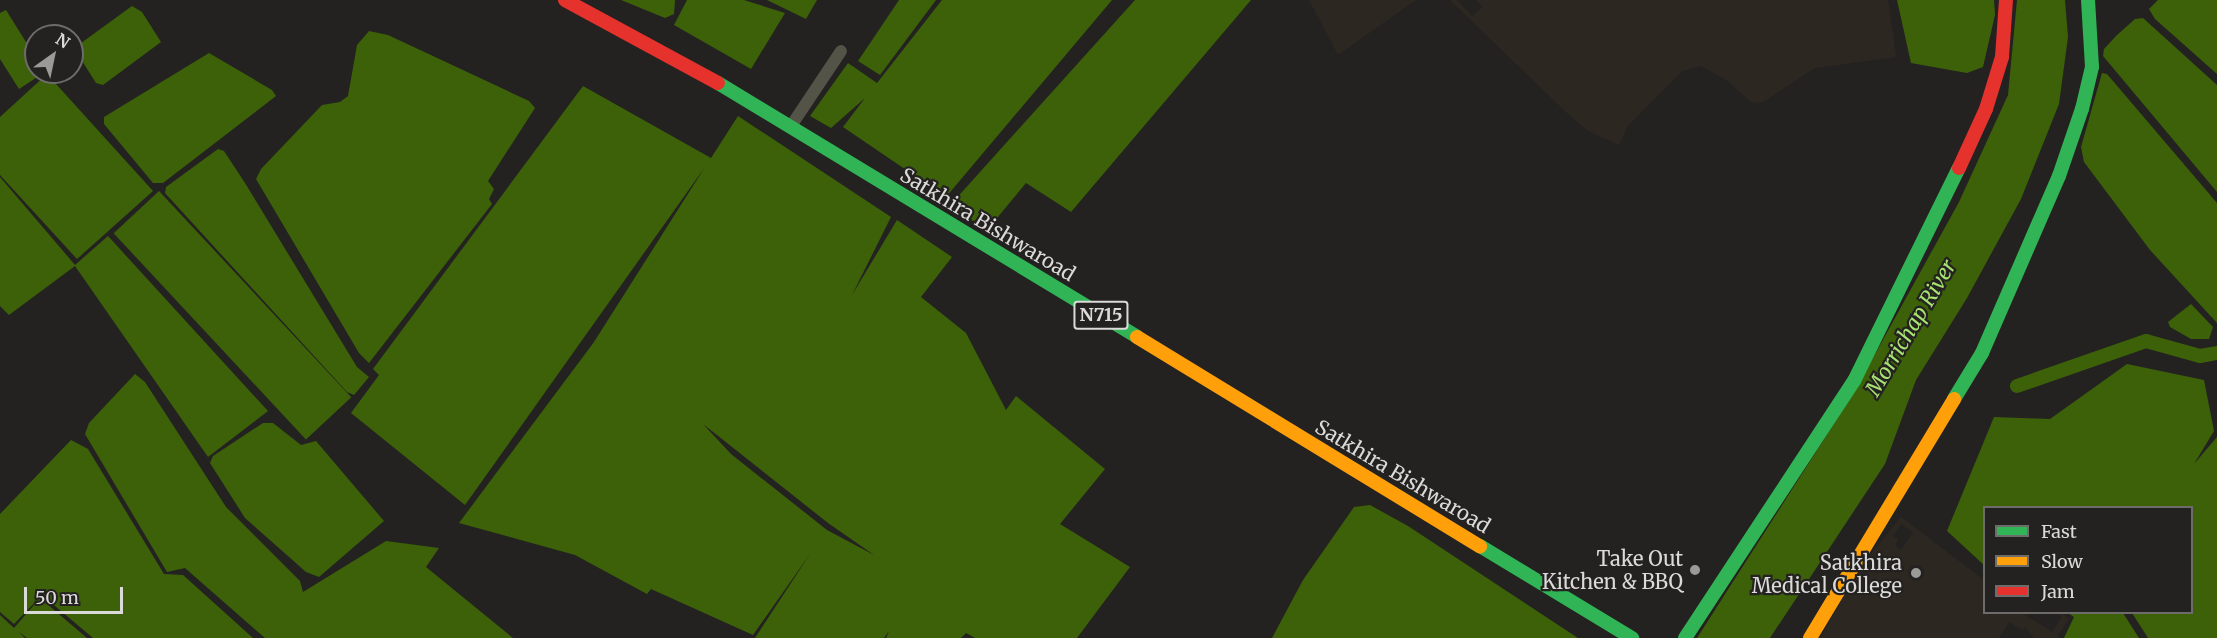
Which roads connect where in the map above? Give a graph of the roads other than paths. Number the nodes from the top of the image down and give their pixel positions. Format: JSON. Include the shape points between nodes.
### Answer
{"nodes":[{"id":1,"x":565,"y":0,"type":"edge"},
{"id":2,"x":2006,"y":0,"type":"edge"},
{"id":3,"x":2088,"y":0,"type":"edge"},
{"id":4,"x":842,"y":51,"type":"dead end"},
{"id":5,"x":791,"y":126,"type":"junction"},
{"id":6,"x":1632,"y":638,"type":"edge"},
{"id":7,"x":1685,"y":638,"type":"edge"},
{"id":8,"x":1810,"y":638,"type":"edge"}],
"edges":[{"from":1,"to":5,"type":"main road","name":"Satkhira Bishwaroad","number":"N715","via":[[617,25]]},
{"from":2,"to":7,"type":"main road","via":[[2002,57],[1986,109],[1854,381]]},
{"from":3,"to":8,"type":"main road","via":[[2092,67],[2082,109],[2059,176],[1982,353]]},
{"from":4,"to":5,"type":"street"},
{"from":5,"to":6,"type":"main road","name":"Satkhira Bishwaroad","number":"N715"}]}
